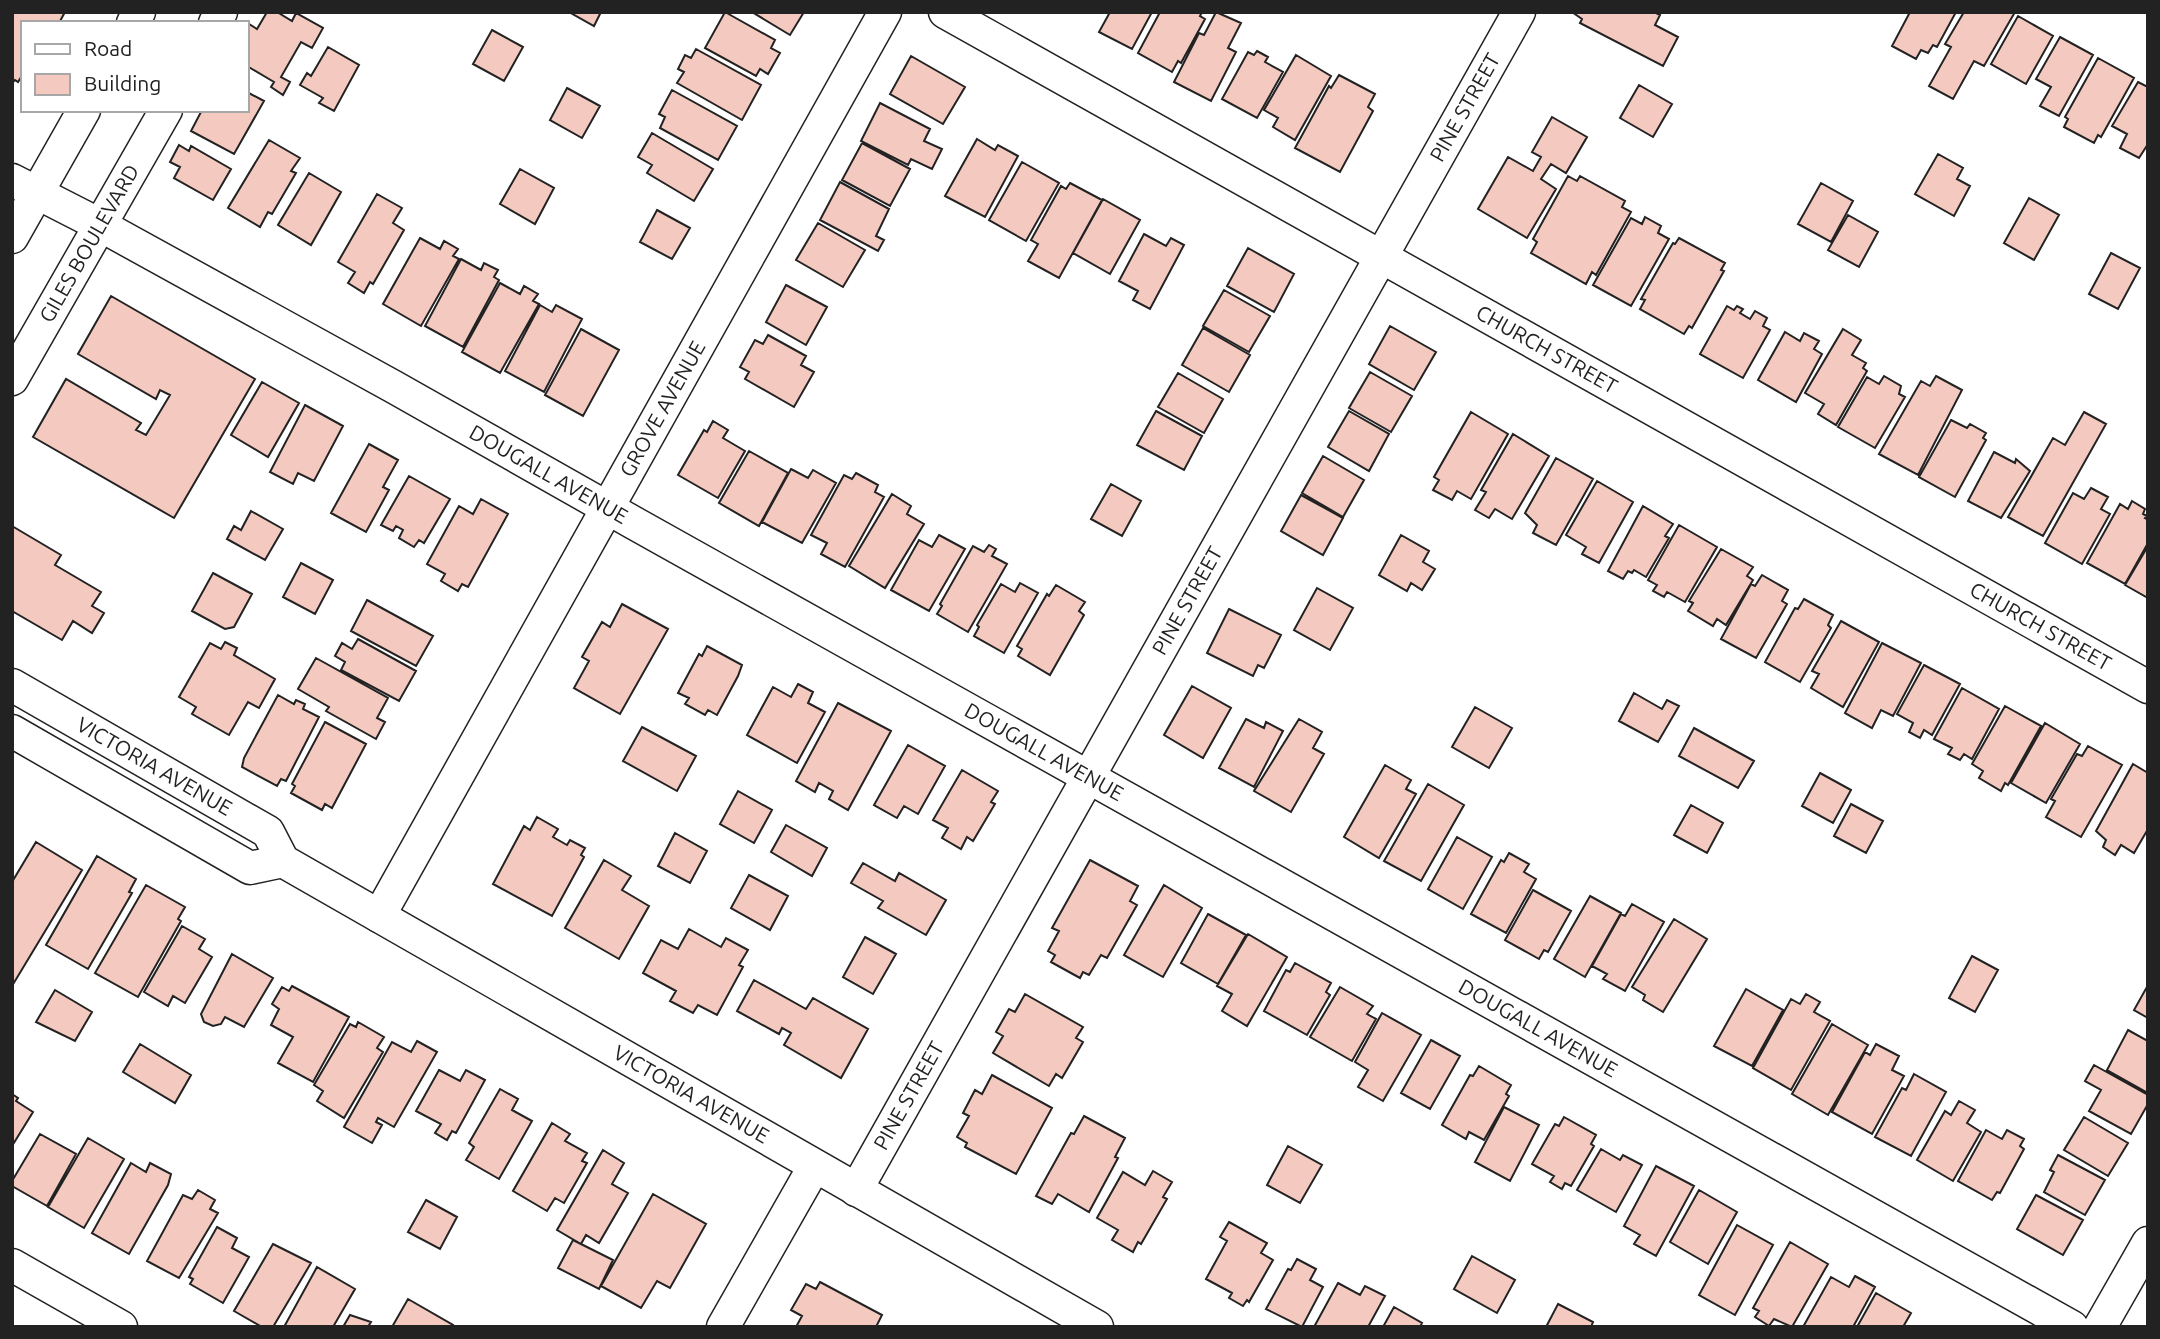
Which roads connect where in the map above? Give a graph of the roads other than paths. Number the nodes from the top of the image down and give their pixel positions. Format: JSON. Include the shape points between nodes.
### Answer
{"nodes":[{"id":1,"x":885,"y":12,"type":"edge"},
{"id":2,"x":945,"y":12,"type":"edge"},
{"id":3,"x":1519,"y":12,"type":"edge"},
{"id":4,"x":82,"y":112,"type":"edge"},
{"id":5,"x":165,"y":112,"type":"edge"},
{"id":6,"x":24,"y":187,"type":"edge"},
{"id":7,"x":100,"y":225,"type":"junction"},
{"id":8,"x":12,"y":237,"type":"edge"},
{"id":9,"x":1381,"y":257,"type":"junction"},
{"id":10,"x":12,"y":379,"type":"edge"},
{"id":11,"x":607,"y":508,"type":"junction"},
{"id":12,"x":12,"y":685,"type":"edge"},
{"id":13,"x":2148,"y":687,"type":"edge"},
{"id":14,"x":12,"y":731,"type":"edge"},
{"id":15,"x":1088,"y":777,"type":"junction"},
{"id":16,"x":284,"y":861,"type":"junction"},
{"id":17,"x":379,"y":916,"type":"junction"},
{"id":18,"x":814,"y":1167,"type":"junction"},
{"id":19,"x":856,"y":1190,"type":"junction"},
{"id":20,"x":2148,"y":1243,"type":"edge"},
{"id":21,"x":12,"y":1265,"type":"edge"},
{"id":22,"x":121,"y":1327,"type":"edge"},
{"id":23,"x":723,"y":1327,"type":"edge"},
{"id":24,"x":1097,"y":1327,"type":"edge"},
{"id":25,"x":2072,"y":1327,"type":"edge"},
{"id":26,"x":2100,"y":1327,"type":"edge"}],
"edges":[{"from":1,"to":11,"type":"street","name":"GROVE AVENUE"},
{"from":2,"to":9,"type":"street","name":"CHURCH STREET"},
{"from":3,"to":9,"type":"street","name":"PINE STREET"},
{"from":4,"to":6,"type":"street"},
{"from":5,"to":7,"type":"street","name":"GILES BOULEVARD"},
{"from":6,"to":7,"type":"street","name":"DOUGALL AVENUE"},
{"from":6,"to":8,"type":"street"},
{"from":7,"to":10,"type":"street","name":"GILES BOULEVARD"},
{"from":7,"to":11,"type":"street","name":"DOUGALL AVENUE"},
{"from":9,"to":13,"type":"street","name":"CHURCH STREET"},
{"from":9,"to":15,"type":"street","name":"PINE STREET"},
{"from":11,"to":15,"type":"street","name":"DOUGALL AVENUE"},
{"from":11,"to":17,"type":"street","name":"GROVE AVENUE"},
{"from":12,"to":16,"type":"street","name":"VICTORIA AVENUE","via":[[268,832]]},
{"from":14,"to":16,"type":"street","name":"VICTORIA AVENUE","via":[[250,867]]},
{"from":15,"to":19,"type":"street","name":"PINE STREET"},
{"from":15,"to":25,"type":"street","name":"DOUGALL AVENUE"},
{"from":16,"to":17,"type":"street","name":"VICTORIA AVENUE"},
{"from":17,"to":18,"type":"street","name":"VICTORIA AVENUE"},
{"from":18,"to":19,"type":"street","name":"VICTORIA AVENUE"},
{"from":18,"to":23,"type":"street"},
{"from":19,"to":24,"type":"street","name":"VICTORIA AVENUE"},
{"from":20,"to":26,"type":"street"},
{"from":21,"to":22,"type":"street"}]}
